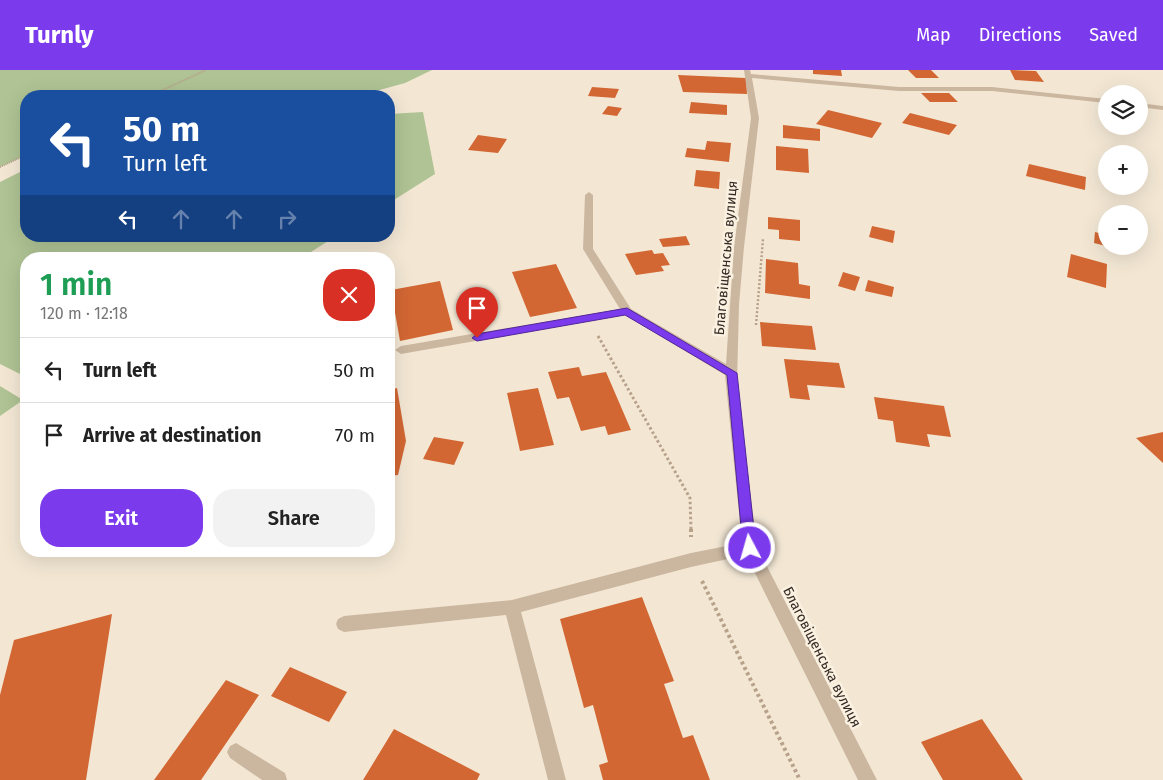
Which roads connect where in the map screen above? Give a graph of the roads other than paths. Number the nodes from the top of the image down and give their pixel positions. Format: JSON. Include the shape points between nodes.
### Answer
{"nodes":[{"id":1,"x":748,"y":73,"type":"edge"},
{"id":2,"x":1098,"y":100,"type":"edge"},
{"id":3,"x":1148,"y":106,"type":"edge"},
{"id":4,"x":1163,"y":108,"type":"edge"},
{"id":5,"x":589,"y":195,"type":"dead end"},
{"id":6,"x":627,"y":311,"type":"junction"},
{"id":7,"x":401,"y":350,"type":"dead end"},
{"id":8,"x":732,"y":373,"type":"junction"},
{"id":9,"x":750,"y":548,"type":"junction"},
{"id":10,"x":512,"y":607,"type":"junction"},
{"id":11,"x":344,"y":624,"type":"dead end"},
{"id":12,"x":236,"y":752,"type":"dead end"},
{"id":13,"x":278,"y":780,"type":"edge"},
{"id":14,"x":556,"y":780,"type":"edge"},
{"id":15,"x":868,"y":780,"type":"edge"}],
"edges":[{"from":1,"to":2,"type":"street","via":[[899,89],[992,89]]},
{"from":1,"to":8,"type":"street","name":"Благовіщенська вулиця","via":[[755,118],[739,247]]},
{"from":3,"to":4,"type":"street"},
{"from":5,"to":6,"type":"street","via":[[588,249]]},
{"from":6,"to":7,"type":"street"},
{"from":6,"to":8,"type":"street"},
{"from":8,"to":9,"type":"street","name":"Благовіщенська вулиця"},
{"from":9,"to":10,"type":"street","via":[[691,560]]},
{"from":9,"to":15,"type":"street","name":"Благовіщенська вулиця"},
{"from":10,"to":11,"type":"street"},
{"from":10,"to":14,"type":"street"},
{"from":12,"to":13,"type":"street"}]}
